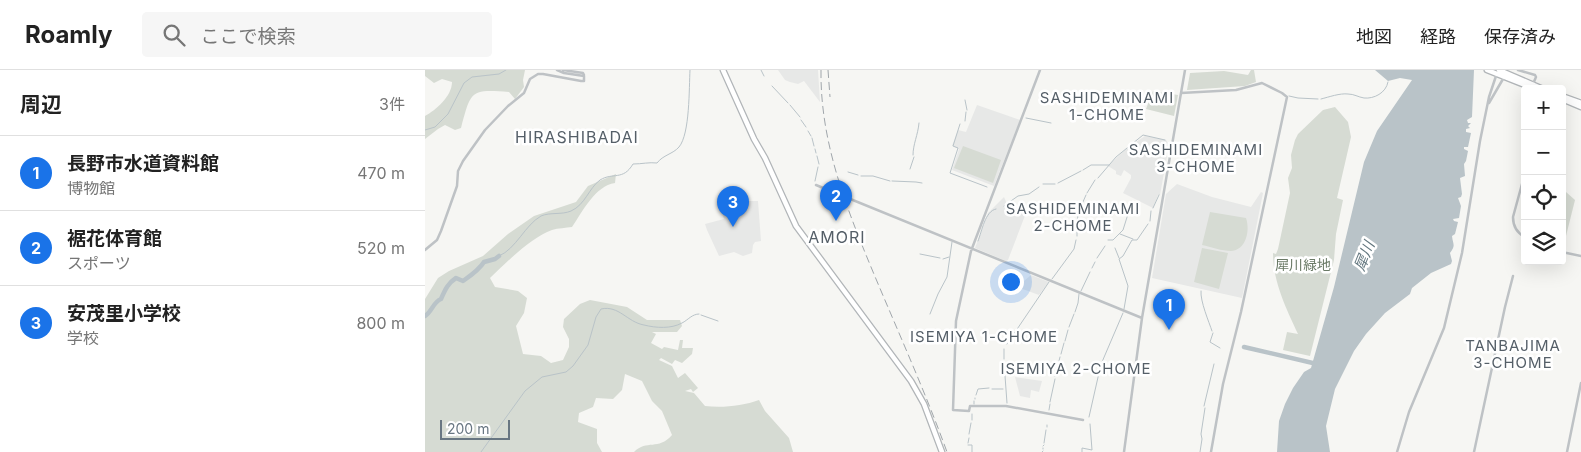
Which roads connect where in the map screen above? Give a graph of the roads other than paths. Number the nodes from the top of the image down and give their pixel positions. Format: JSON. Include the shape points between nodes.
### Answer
{"nodes":[{"id":1,"x":557,"y":70,"type":"edge"},
{"id":2,"x":563,"y":70,"type":"edge"},
{"id":3,"x":723,"y":70,"type":"edge"},
{"id":4,"x":1185,"y":70,"type":"edge"},
{"id":5,"x":1487,"y":70,"type":"edge"},
{"id":6,"x":1518,"y":70,"type":"edge"},
{"id":7,"x":1040,"y":71,"type":"edge"},
{"id":8,"x":1497,"y":72,"type":"edge"},
{"id":9,"x":584,"y":76,"type":"junction"},
{"id":10,"x":1503,"y":78,"type":"dead end"},
{"id":11,"x":1529,"y":85,"type":"edge"},
{"id":12,"x":1534,"y":85,"type":"edge"},
{"id":13,"x":1181,"y":91,"type":"junction"},
{"id":14,"x":1566,"y":99,"type":"edge"},
{"id":15,"x":1488,"y":105,"type":"junction"},
{"id":16,"x":1581,"y":105,"type":"edge"},
{"id":17,"x":1524,"y":175,"type":"edge"},
{"id":18,"x":815,"y":185,"type":"dead end"},
{"id":19,"x":1521,"y":235,"type":"edge"},
{"id":20,"x":972,"y":249,"type":"junction"},
{"id":21,"x":425,"y":250,"type":"edge"},
{"id":22,"x":1566,"y":253,"type":"edge"},
{"id":23,"x":1581,"y":256,"type":"edge"},
{"id":24,"x":1513,"y":276,"type":"dead end"},
{"id":25,"x":1142,"y":318,"type":"junction"},
{"id":26,"x":1581,"y":383,"type":"edge"},
{"id":27,"x":1083,"y":420,"type":"dead end"},
{"id":28,"x":942,"y":452,"type":"edge"},
{"id":29,"x":1124,"y":452,"type":"edge"},
{"id":30,"x":1211,"y":452,"type":"edge"},
{"id":31,"x":1397,"y":452,"type":"edge"},
{"id":32,"x":1474,"y":452,"type":"edge"},
{"id":33,"x":1567,"y":452,"type":"edge"}],
"edges":[{"from":1,"to":9,"type":"street"},
{"from":2,"to":9,"type":"street","via":[[583,73]]},
{"from":3,"to":28,"type":"highway","via":[[796,226],[911,381],[924,404]]},
{"from":4,"to":13,"type":"street"},
{"from":5,"to":8,"type":"highway"},
{"from":6,"to":12,"type":"street","via":[[1535,75]]},
{"from":7,"to":20,"type":"street"},
{"from":8,"to":11,"type":"highway"},
{"from":8,"to":15,"type":"street"},
{"from":9,"to":21,"type":"street","via":[[584,81],[543,74],[530,79],[524,93],[485,130],[463,160],[441,231],[437,240]]},
{"from":10,"to":15,"type":"street"},
{"from":13,"to":25,"type":"street"},
{"from":13,"to":30,"type":"street","via":[[1236,90],[1262,83],[1287,98],[1223,384]]},
{"from":14,"to":16,"type":"highway"},
{"from":15,"to":31,"type":"street","via":[[1462,253],[1443,328],[1409,412]]},
{"from":17,"to":19,"type":"street","via":[[1513,217],[1516,231]]},
{"from":18,"to":20,"type":"street"},
{"from":20,"to":25,"type":"street"},
{"from":20,"to":27,"type":"street","via":[[956,321],[953,410],[969,411],[970,406],[1006,406]]},
{"from":22,"to":23,"type":"street"},
{"from":24,"to":32,"type":"street"},
{"from":25,"to":29,"type":"street"},
{"from":26,"to":33,"type":"street"}]}
